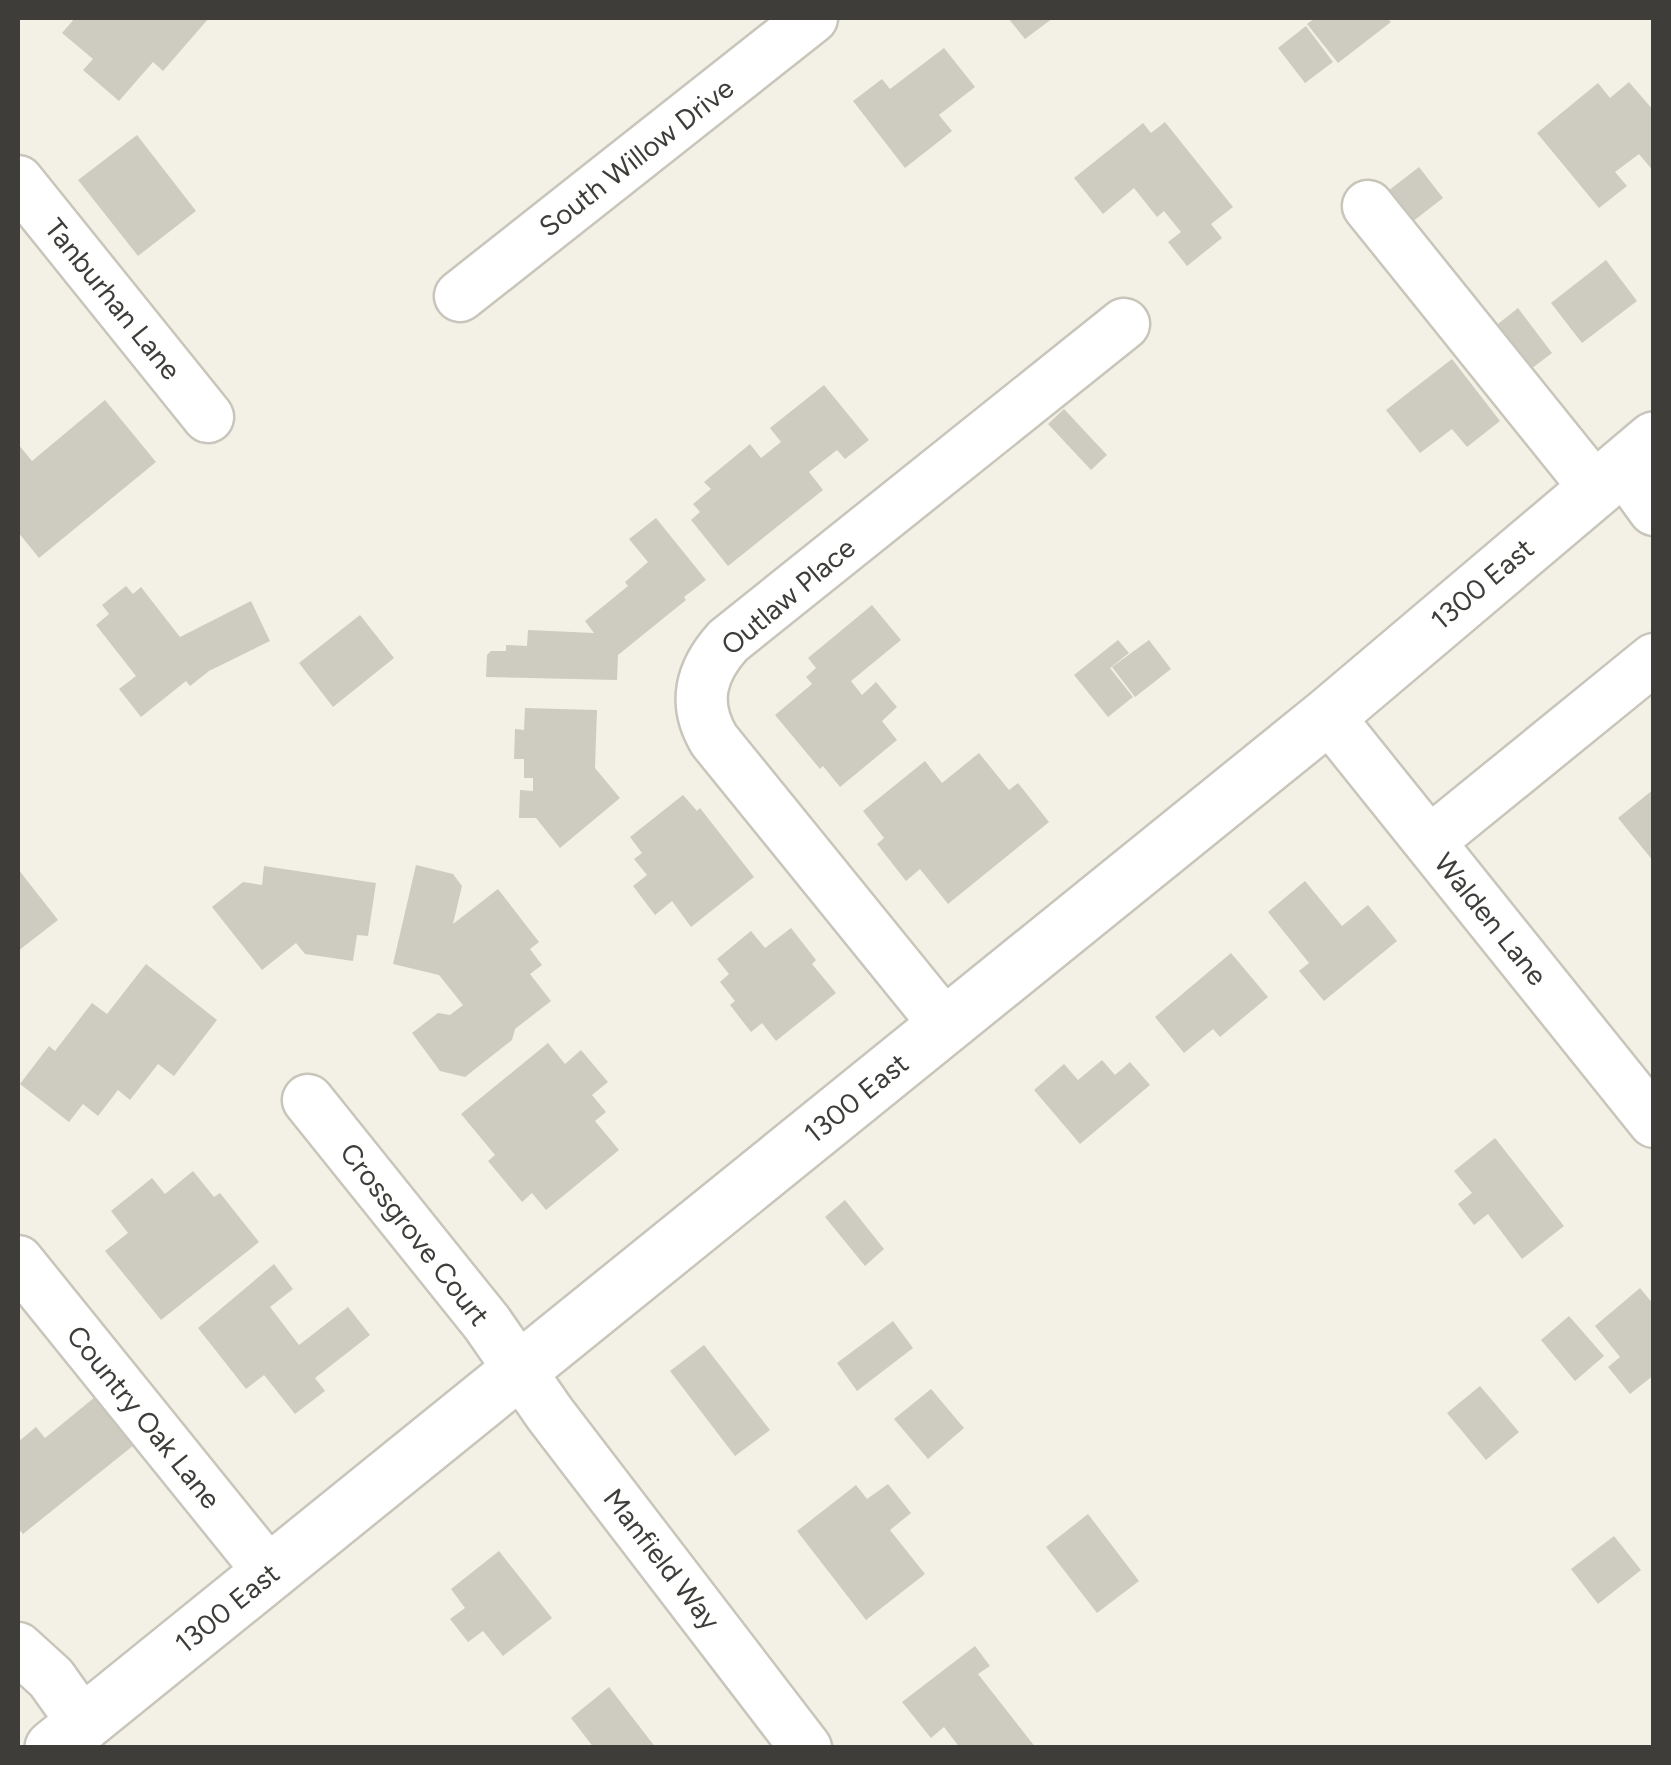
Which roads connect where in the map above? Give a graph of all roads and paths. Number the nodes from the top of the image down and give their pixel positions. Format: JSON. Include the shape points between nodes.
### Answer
{"nodes":[{"id":1,"x":812,"y":18,"type":"edge"},
{"id":2,"x":18,"y":181,"type":"edge"},
{"id":3,"x":1368,"y":206,"type":"dead end"},
{"id":4,"x":460,"y":296,"type":"dead end"},
{"id":5,"x":1124,"y":324,"type":"dead end"},
{"id":6,"x":208,"y":417,"type":"dead end"},
{"id":7,"x":1624,"y":465,"type":"edge"},
{"id":8,"x":1654,"y":510,"type":"edge"},
{"id":9,"x":1654,"y":659,"type":"edge"},
{"id":10,"x":1328,"y":716,"type":"junction"},
{"id":11,"x":1429,"y":842,"type":"junction"},
{"id":12,"x":946,"y":1026,"type":"junction"},
{"id":13,"x":308,"y":1100,"type":"dead end"},
{"id":14,"x":1654,"y":1122,"type":"edge"},
{"id":15,"x":18,"y":1261,"type":"edge"},
{"id":16,"x":518,"y":1370,"type":"junction"},
{"id":17,"x":270,"y":1573,"type":"junction"},
{"id":18,"x":18,"y":1648,"type":"edge"},
{"id":19,"x":68,"y":1736,"type":"edge"},
{"id":20,"x":806,"y":1748,"type":"edge"}],
"edges":[{"from":1,"to":4,"type":"street","name":"South Willow Drive"},
{"from":2,"to":6,"type":"street","name":"Tanburhan Lane"},
{"from":3,"to":7,"type":"street"},
{"from":5,"to":12,"type":"street","name":"Outlaw Place","via":[[728,641],[700,691],[714,740]]},
{"from":7,"to":8,"type":"street"},
{"from":7,"to":10,"type":"main road","name":"1300 East"},
{"from":9,"to":11,"type":"street"},
{"from":10,"to":11,"type":"street","name":"Walden Lane"},
{"from":10,"to":12,"type":"main road","name":"1300 East"},
{"from":11,"to":14,"type":"street","name":"Walden Lane"},
{"from":12,"to":16,"type":"main road","name":"1300 East"},
{"from":13,"to":16,"type":"street","name":"Crossgrove Court"},
{"from":15,"to":17,"type":"street","name":"Country Oak Lane"},
{"from":16,"to":17,"type":"main road","name":"1300 East"},
{"from":16,"to":20,"type":"street","name":"Manfield Way"},
{"from":17,"to":19,"type":"main road","name":"1300 East"},
{"from":18,"to":19,"type":"street","via":[[50,1678]]}]}
